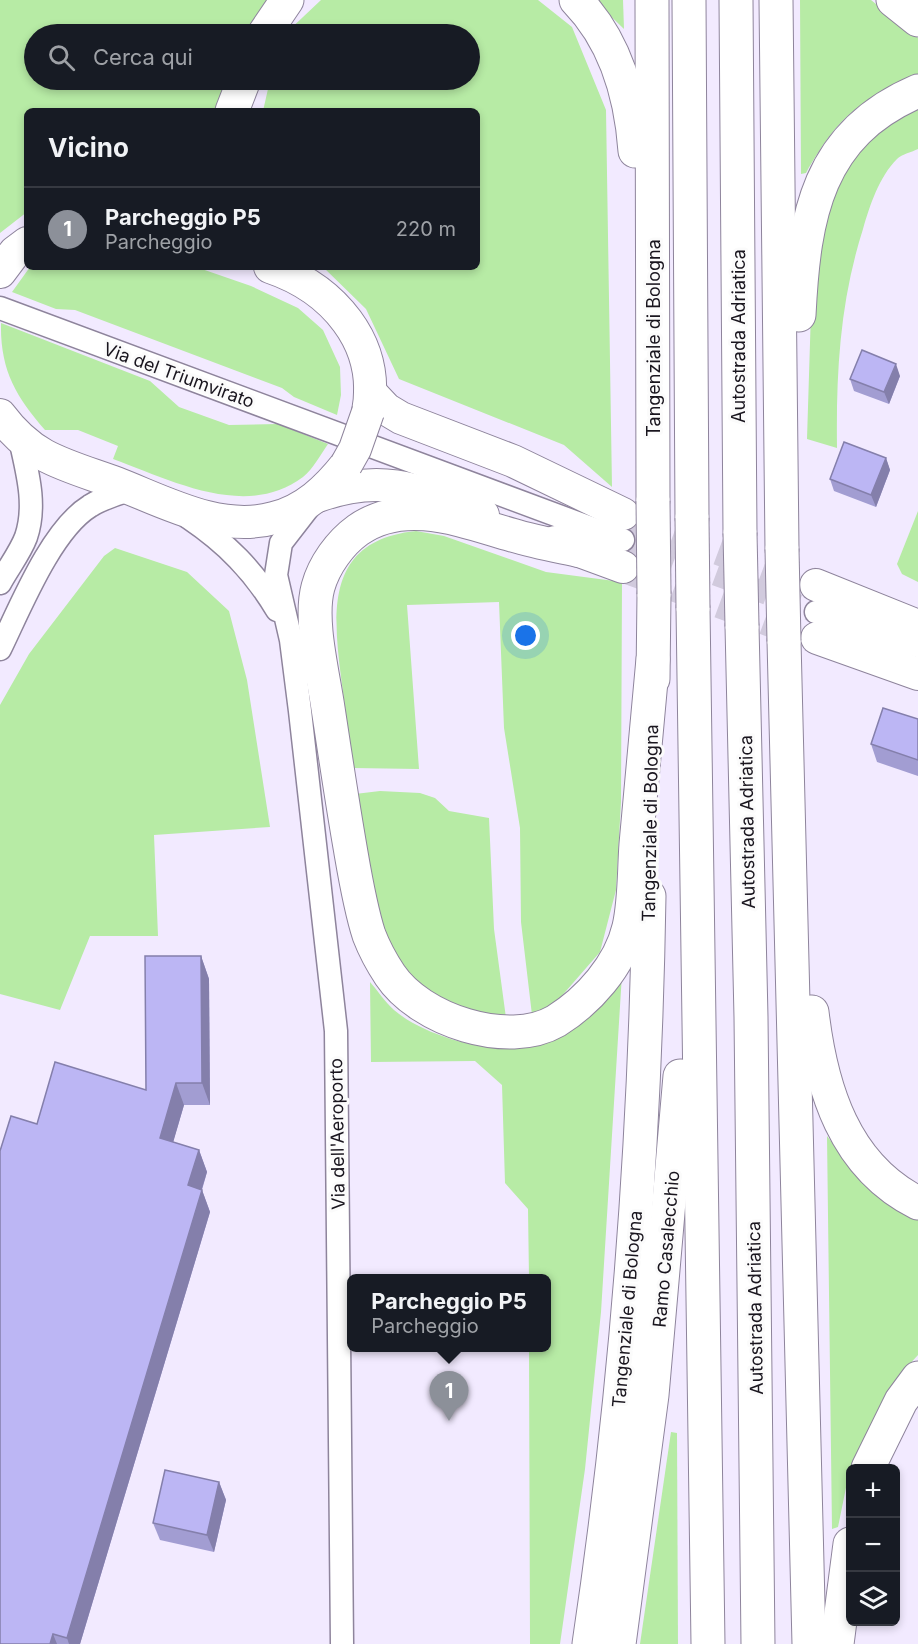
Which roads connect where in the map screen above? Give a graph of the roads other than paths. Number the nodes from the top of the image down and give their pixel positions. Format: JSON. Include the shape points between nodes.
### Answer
{"nodes":[{"id":1,"x":287,"y":0,"type":"edge"},
{"id":2,"x":576,"y":0,"type":"edge"},
{"id":3,"x":652,"y":0,"type":"edge"},
{"id":4,"x":689,"y":0,"type":"edge"},
{"id":5,"x":736,"y":0,"type":"edge"},
{"id":6,"x":776,"y":0,"type":"edge"},
{"id":7,"x":893,"y":0,"type":"edge"},
{"id":8,"x":918,"y":20,"type":"edge"},
{"id":9,"x":271,"y":24,"type":"edge"},
{"id":10,"x":241,"y":90,"type":"edge"},
{"id":11,"x":245,"y":90,"type":"edge"},
{"id":12,"x":918,"y":91,"type":"edge"},
{"id":13,"x":233,"y":108,"type":"edge"},
{"id":14,"x":242,"y":108,"type":"edge"},
{"id":15,"x":24,"y":243,"type":"edge"},
{"id":16,"x":24,"y":244,"type":"edge"},
{"id":17,"x":0,"y":252,"type":"edge"},
{"id":18,"x":280,"y":270,"type":"edge"},
{"id":19,"x":0,"y":272,"type":"edge"},
{"id":20,"x":0,"y":308,"type":"edge"},
{"id":21,"x":369,"y":402,"type":"junction"},
{"id":22,"x":0,"y":415,"type":"edge"},
{"id":23,"x":653,"y":424,"type":"junction"},
{"id":24,"x":20,"y":439,"type":"junction"},
{"id":25,"x":132,"y":489,"type":"junction"},
{"id":26,"x":317,"y":497,"type":"junction"},
{"id":27,"x":164,"y":502,"type":"junction"},
{"id":28,"x":782,"y":536,"type":"junction"},
{"id":29,"x":623,"y":540,"type":"junction"},
{"id":30,"x":581,"y":551,"type":"junction"},
{"id":31,"x":0,"y":583,"type":"edge"},
{"id":32,"x":816,"y":612,"type":"junction"},
{"id":33,"x":288,"y":626,"type":"junction"},
{"id":34,"x":918,"y":626,"type":"edge"},
{"id":35,"x":856,"y":627,"type":"junction"},
{"id":36,"x":918,"y":646,"type":"edge"},
{"id":37,"x":0,"y":649,"type":"edge"},
{"id":38,"x":918,"y":654,"type":"edge"},
{"id":39,"x":653,"y":659,"type":"junction"},
{"id":40,"x":918,"y":674,"type":"edge"},
{"id":41,"x":789,"y":758,"type":"junction"},
{"id":42,"x":696,"y":853,"type":"junction"},
{"id":43,"x":918,"y":1203,"type":"edge"},
{"id":44,"x":918,"y":1378,"type":"edge"},
{"id":45,"x":756,"y":1422,"type":"junction"},
{"id":46,"x":870,"y":1464,"type":"edge"},
{"id":47,"x":846,"y":1572,"type":"edge"},
{"id":48,"x":342,"y":1644,"type":"edge"},
{"id":49,"x":589,"y":1644,"type":"edge"},
{"id":50,"x":619,"y":1644,"type":"edge"},
{"id":51,"x":708,"y":1644,"type":"edge"},
{"id":52,"x":758,"y":1644,"type":"edge"},
{"id":53,"x":776,"y":1644,"type":"edge"},
{"id":54,"x":809,"y":1644,"type":"edge"},
{"id":55,"x":837,"y":1644,"type":"edge"}],
"edges":[{"from":1,"to":9,"type":"highway"},
{"from":2,"to":23,"type":"highway","via":[[606,38],[617,62],[634,130]]},
{"from":3,"to":23,"type":"highway","name":"Tangenziale di Bologna"},
{"from":4,"to":42,"type":"highway","bridge":true},
{"from":5,"to":45,"type":"highway","name":"Autostrada Adriatica","bridge":true,"via":[[740,533]]},
{"from":6,"to":28,"type":"highway"},
{"from":7,"to":8,"type":"highway"},
{"from":10,"to":13,"type":"highway"},
{"from":11,"to":14,"type":"highway"},
{"from":12,"to":28,"type":"highway","via":[[877,111],[848,137],[826,173],[815,202],[801,273],[797,381]]},
{"from":15,"to":17,"type":"main road"},
{"from":16,"to":19,"type":"main road"},
{"from":18,"to":21,"type":"main road","via":[[306,282],[341,310],[357,336],[367,364]]},
{"from":20,"to":29,"type":"street","name":"Via del Triumvirato"},
{"from":21,"to":26,"type":"main road","bridge":true,"via":[[356,449]]},
{"from":21,"to":29,"type":"main road","via":[[513,461]]},
{"from":22,"to":24,"type":"main road"},
{"from":23,"to":39,"type":"highway","name":"Tangenziale di Bologna","bridge":true},
{"from":24,"to":25,"type":"main road","via":[[43,455]]},
{"from":24,"to":31,"type":"street","via":[[30,490],[30,518],[25,539]]},
{"from":25,"to":27,"type":"main road"},
{"from":25,"to":37,"type":"street","via":[[88,506],[69,525],[39,568]]},
{"from":26,"to":27,"type":"main road","via":[[295,511],[252,522],[193,513]]},
{"from":26,"to":30,"type":"main road","via":[[346,486],[379,484],[408,488]]},
{"from":26,"to":33,"type":"street","name":"Via dell'Aeroporto","via":[[278,552],[278,585]]},
{"from":27,"to":33,"type":"street","name":"Via dell'Aeroporto","via":[[240,558],[260,581]]},
{"from":28,"to":41,"type":"highway","bridge":true},
{"from":29,"to":30,"type":"main road"},
{"from":30,"to":39,"type":"highway","via":[[448,518],[396,514],[378,518],[346,539],[318,587],[316,609],[326,697],[369,935],[390,977],[416,1002],[446,1019],[479,1029],[541,1029],[574,1010],[608,974],[629,929]]},
{"from":32,"to":34,"type":"main road"},
{"from":32,"to":35,"type":"street"},
{"from":32,"to":40,"type":"main road"},
{"from":33,"to":48,"type":"street","name":"Via dell'Aeroporto","via":[[336,1031]]},
{"from":35,"to":36,"type":"street"},
{"from":35,"to":38,"type":"street"},
{"from":39,"to":49,"type":"highway","name":"Tangenziale di Bologna","via":[[643,1109],[615,1449]]},
{"from":41,"to":43,"type":"highway","via":[[811,1008],[822,1075],[830,1102],[853,1146],[889,1184]]},
{"from":41,"to":54,"type":"highway"},
{"from":42,"to":50,"type":"highway","name":"Ramo Casalecchio","via":[[665,1265],[651,1407]]},
{"from":42,"to":51,"type":"highway"},
{"from":44,"to":46,"type":"highway","via":[[901,1401]]},
{"from":45,"to":52,"type":"highway","name":"Autostrada Adriatica"},
{"from":45,"to":53,"type":"highway"},
{"from":47,"to":55,"type":"highway"}]}
